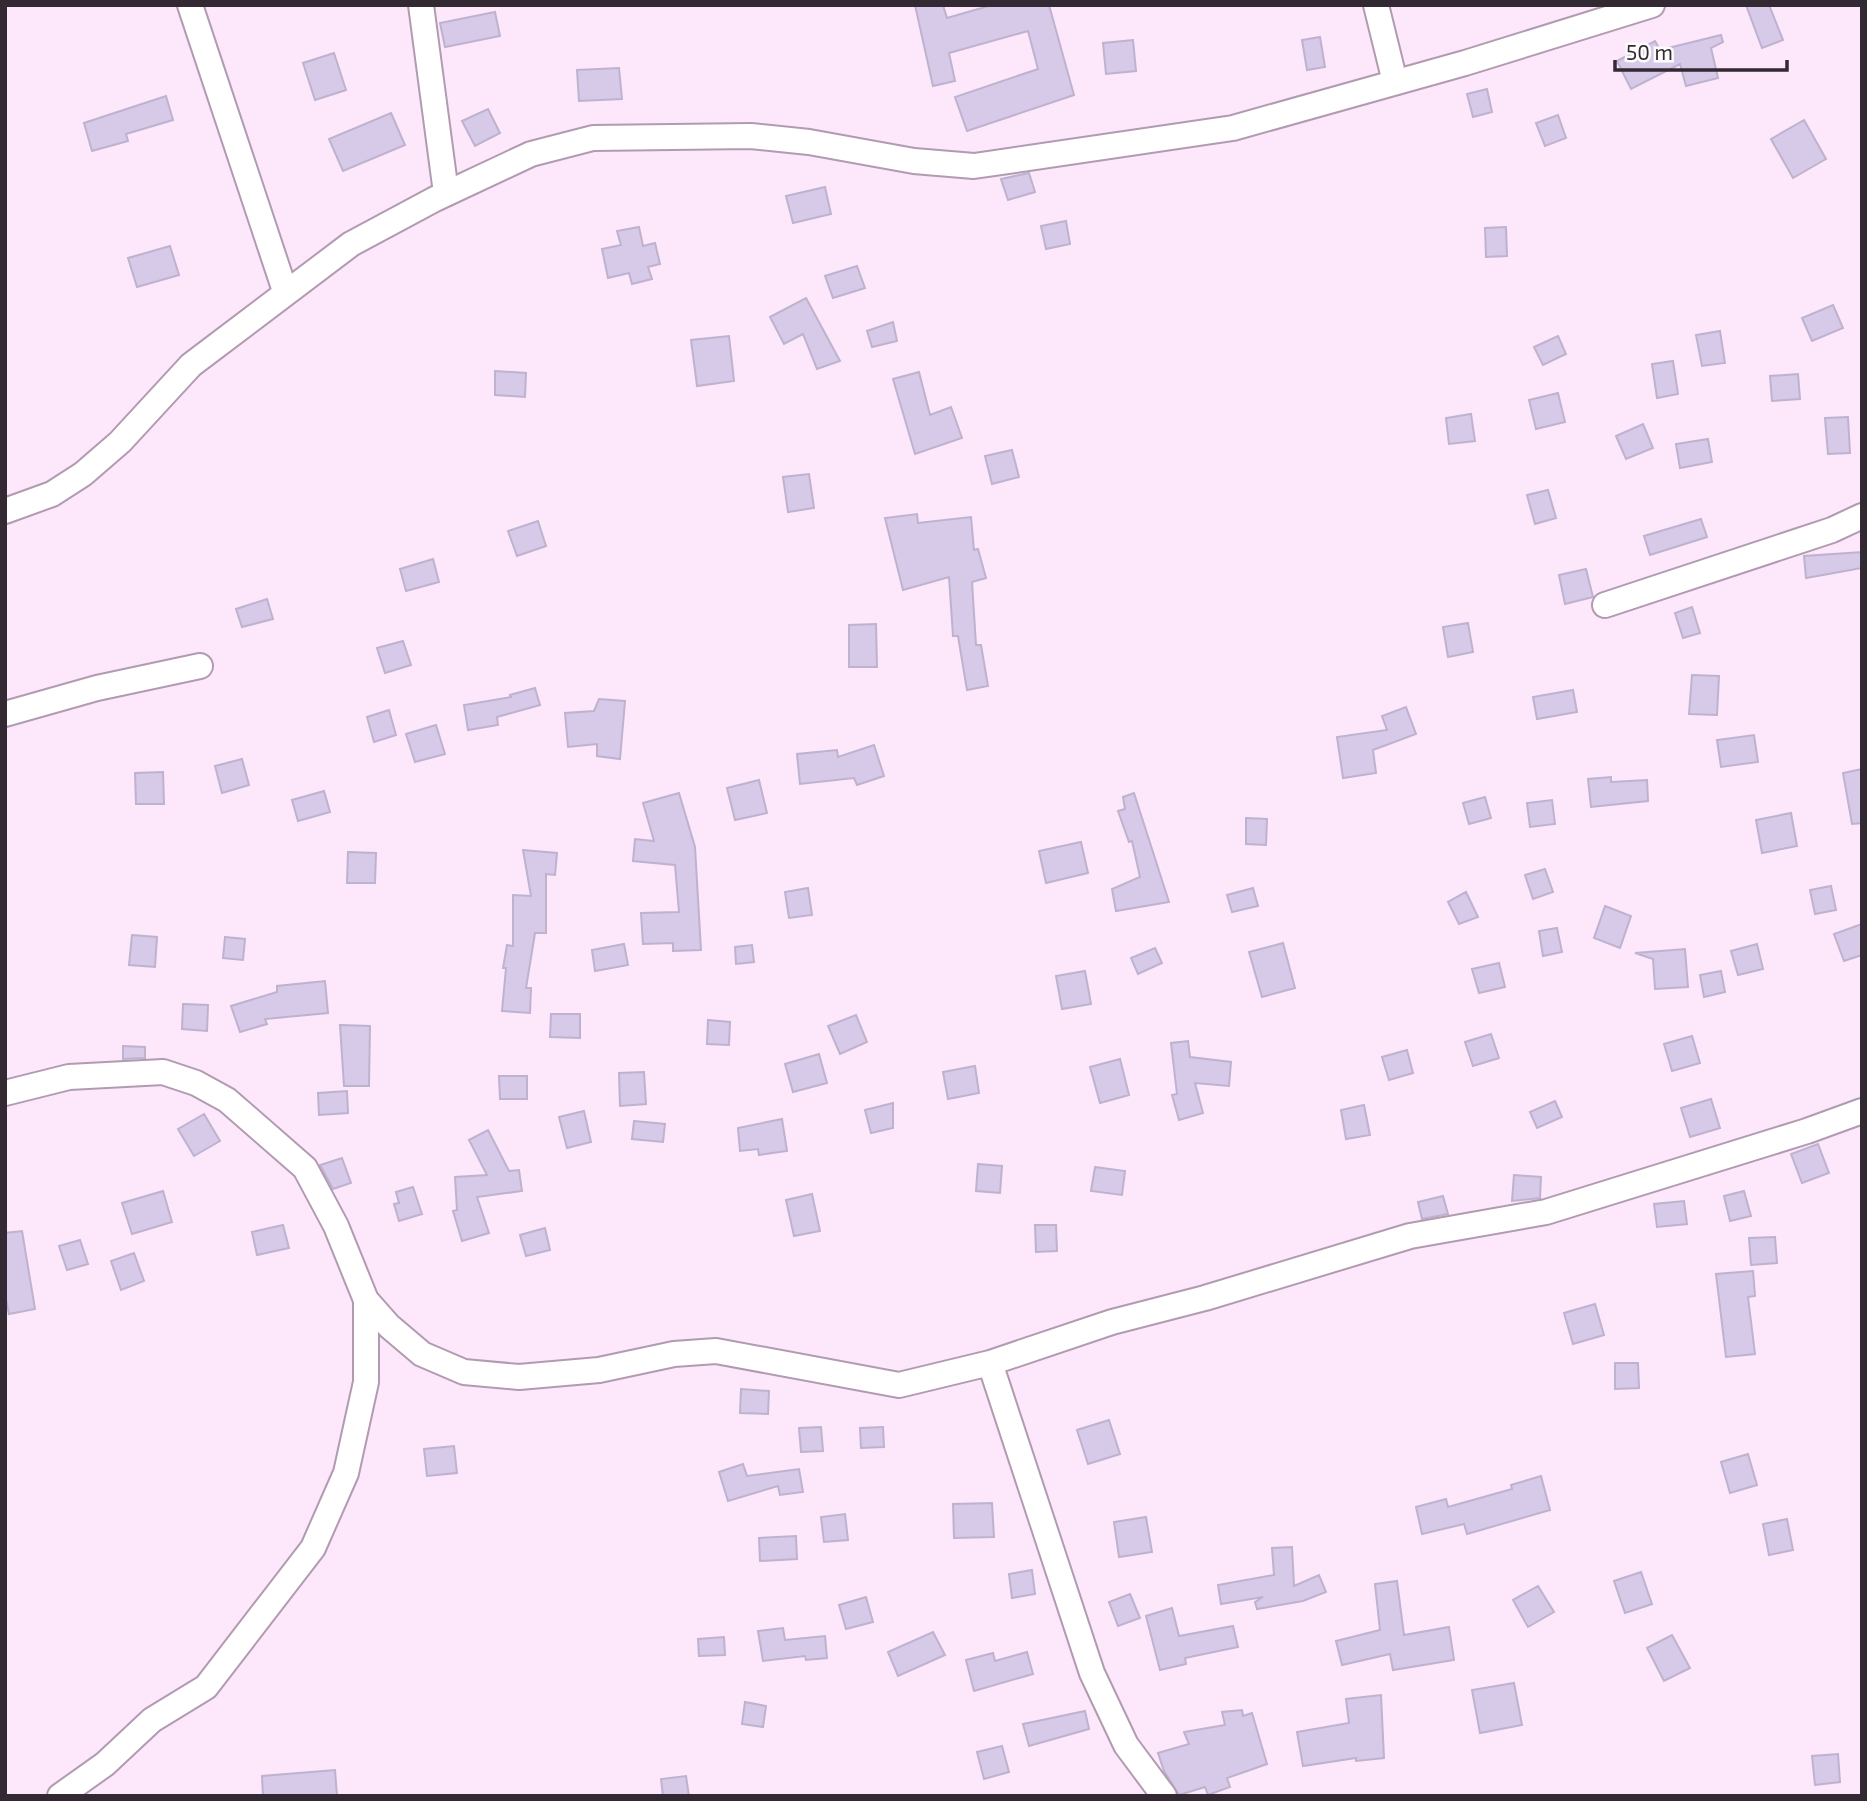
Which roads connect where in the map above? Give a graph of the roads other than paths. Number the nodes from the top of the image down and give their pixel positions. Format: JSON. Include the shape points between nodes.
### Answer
{"nodes":[{"id":1,"x":190,"y":5,"type":"edge"},
{"id":2,"x":421,"y":5,"type":"edge"},
{"id":3,"x":1376,"y":5,"type":"edge"},
{"id":4,"x":1652,"y":5,"type":"edge"},
{"id":5,"x":1395,"y":82,"type":"junction"},
{"id":6,"x":446,"y":193,"type":"junction"},
{"id":7,"x":285,"y":291,"type":"junction"},
{"id":8,"x":5,"y":511,"type":"edge"},
{"id":9,"x":1862,"y":516,"type":"edge"},
{"id":10,"x":1605,"y":605,"type":"dead end"},
{"id":11,"x":200,"y":666,"type":"dead end"},
{"id":12,"x":5,"y":714,"type":"edge"},
{"id":13,"x":5,"y":1093,"type":"edge"},
{"id":14,"x":1862,"y":1111,"type":"edge"},
{"id":15,"x":366,"y":1300,"type":"junction"},
{"id":16,"x":989,"y":1363,"type":"junction"},
{"id":17,"x":74,"y":1792,"type":"edge"},
{"id":18,"x":1164,"y":1796,"type":"edge"}],
"edges":[{"from":1,"to":7,"type":"street"},
{"from":2,"to":6,"type":"street"},
{"from":3,"to":5,"type":"street"},
{"from":4,"to":5,"type":"street"},
{"from":5,"to":6,"type":"street","via":[[1233,128],[974,166],[751,135],[593,138],[531,154]]},
{"from":6,"to":7,"type":"street","via":[[351,244]]},
{"from":7,"to":8,"type":"street","via":[[191,365],[120,442],[83,474],[52,494]]},
{"from":9,"to":10,"type":"street"},
{"from":11,"to":12,"type":"street"},
{"from":13,"to":15,"type":"street","via":[[69,1077],[163,1072],[227,1100],[305,1168]]},
{"from":14,"to":16,"type":"street","via":[[1546,1212],[1410,1236],[1101,1325]]},
{"from":15,"to":16,"type":"street","via":[[422,1354],[464,1372],[519,1377],[716,1352],[900,1385]]},
{"from":15,"to":17,"type":"street","via":[[366,1382],[346,1473],[313,1548],[206,1687],[152,1720]]},
{"from":16,"to":18,"type":"street","via":[[1092,1673],[1126,1745]]}]}
